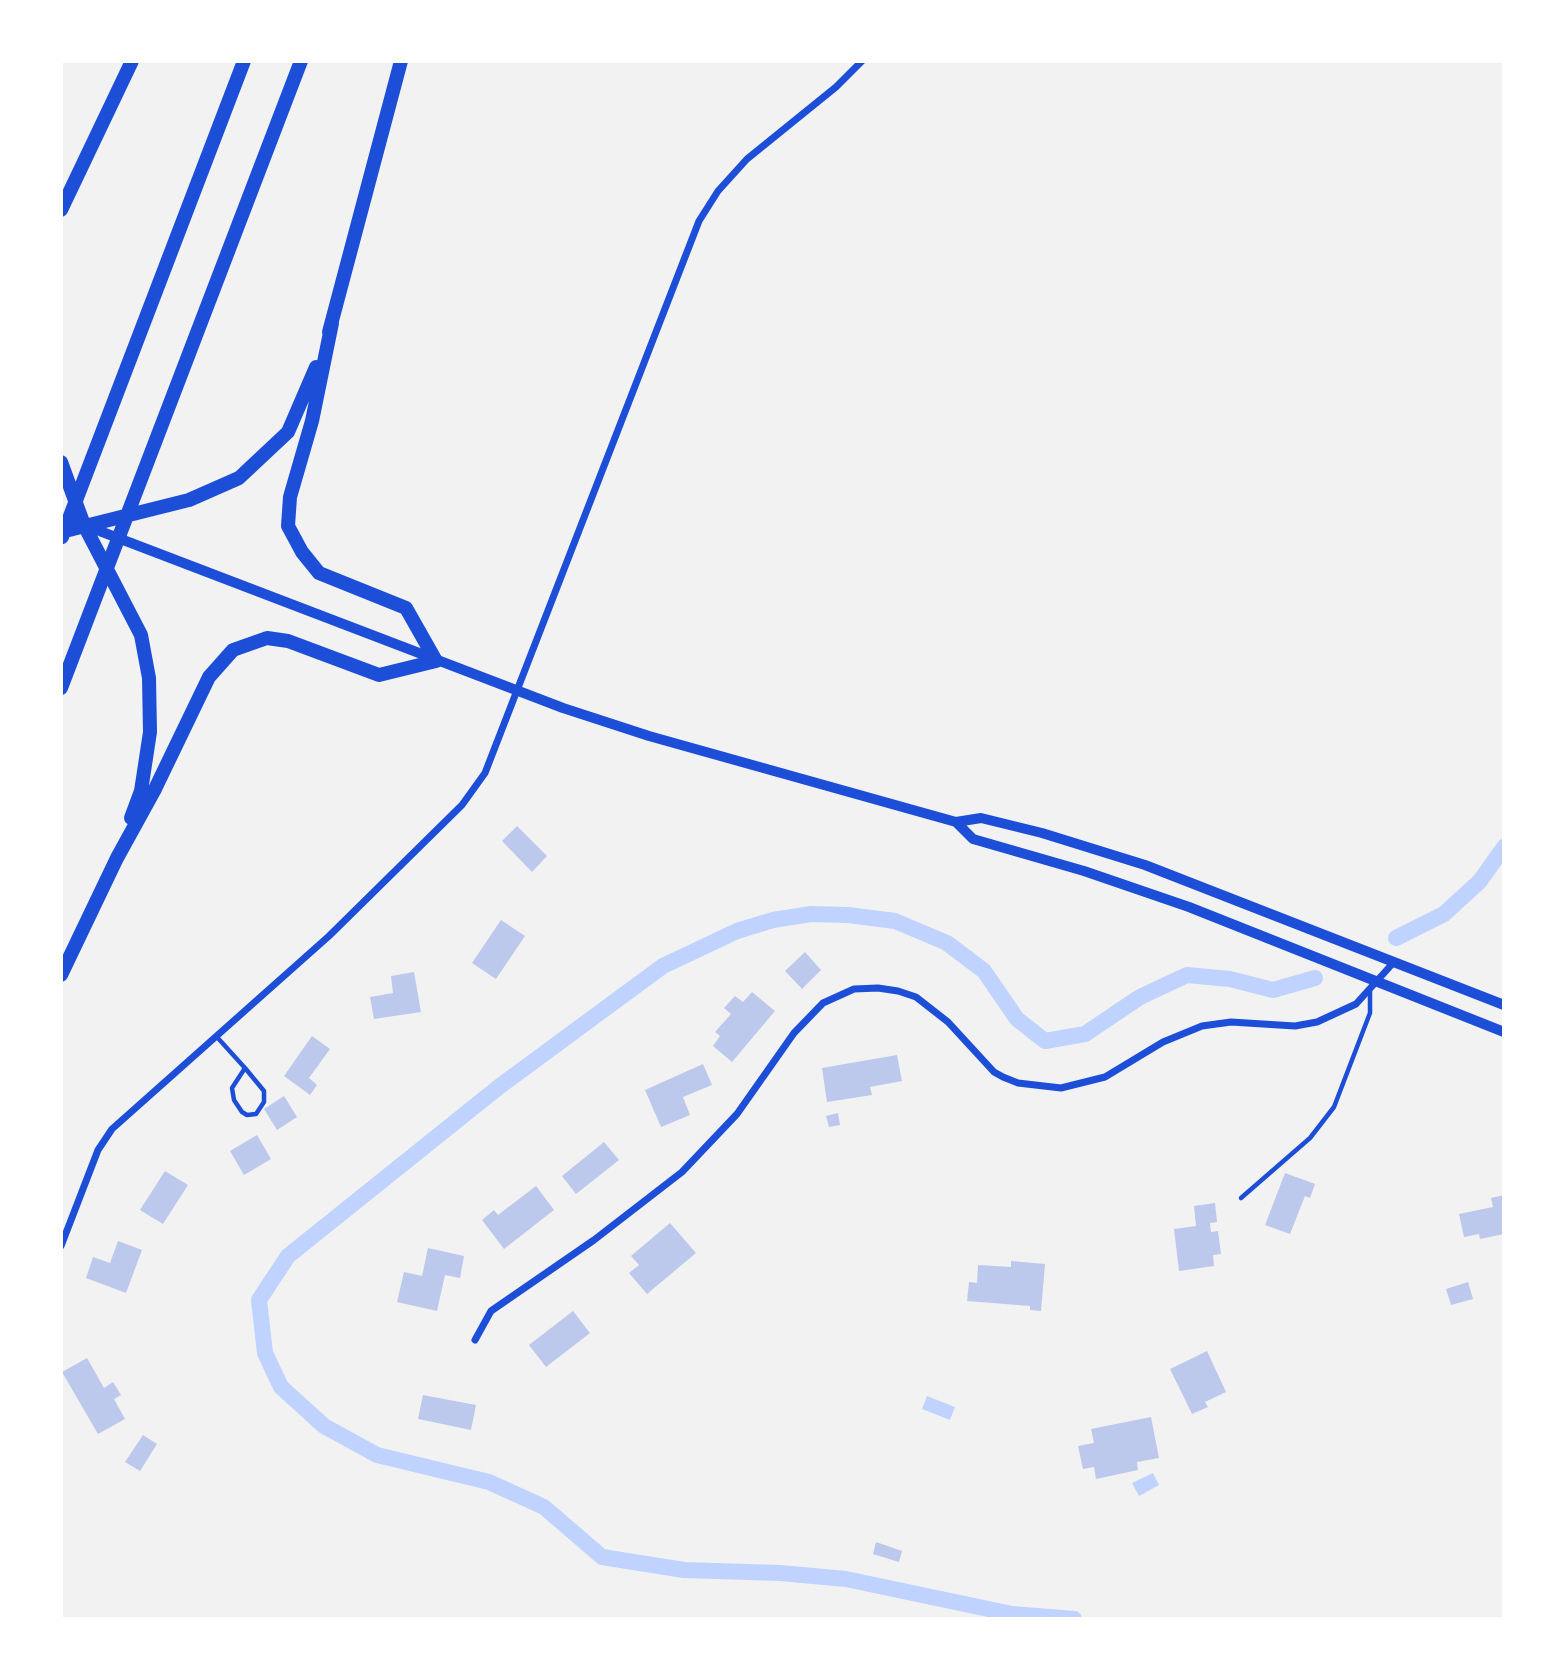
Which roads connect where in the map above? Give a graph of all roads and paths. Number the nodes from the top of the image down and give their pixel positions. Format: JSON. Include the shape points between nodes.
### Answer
{"nodes":[{"id":1,"x":132,"y":61,"type":"edge"},
{"id":2,"x":244,"y":61,"type":"edge"},
{"id":3,"x":301,"y":61,"type":"edge"},
{"id":4,"x":401,"y":61,"type":"edge"},
{"id":5,"x":862,"y":61,"type":"edge"},
{"id":6,"x":64,"y":204,"type":"edge"},
{"id":7,"x":61,"y":216,"type":"edge"},
{"id":8,"x":332,"y":323,"type":"junction"},
{"id":9,"x":61,"y":462,"type":"edge"},
{"id":10,"x":84,"y":525,"type":"junction"},
{"id":11,"x":61,"y":532,"type":"edge"},
{"id":12,"x":61,"y":539,"type":"edge"},
{"id":13,"x":436,"y":661,"type":"junction"},
{"id":14,"x":61,"y":688,"type":"edge"},
{"id":15,"x":956,"y":822,"type":"junction"},
{"id":16,"x":117,"y":859,"type":"junction"},
{"id":17,"x":1390,"y":960,"type":"junction"},
{"id":18,"x":61,"y":975,"type":"edge"},
{"id":19,"x":1373,"y":985,"type":"junction"},
{"id":20,"x":1504,"y":1005,"type":"edge"},
{"id":21,"x":1504,"y":1032,"type":"edge"},
{"id":22,"x":216,"y":1035,"type":"junction"},
{"id":23,"x":245,"y":1068,"type":"junction"},
{"id":24,"x":1241,"y":1198,"type":"dead end"},
{"id":25,"x":61,"y":1246,"type":"edge"},
{"id":26,"x":475,"y":1340,"type":"dead end"}],
"edges":[{"from":1,"to":6,"type":"highway"},
{"from":2,"to":12,"type":"highway"},
{"from":3,"to":14,"type":"highway"},
{"from":4,"to":8,"type":"highway"},
{"from":5,"to":22,"type":"street","via":[[747,159],[699,221],[485,774],[433,836]]},
{"from":6,"to":7,"type":"highway"},
{"from":8,"to":10,"type":"highway","via":[[288,432],[239,478],[189,500]]},
{"from":8,"to":13,"type":"highway","via":[[312,421],[290,497],[288,526],[319,573],[406,608]]},
{"from":9,"to":10,"type":"highway"},
{"from":10,"to":11,"type":"highway"},
{"from":10,"to":13,"type":"main road"},
{"from":10,"to":16,"type":"highway","via":[[141,635],[149,678],[150,732],[141,790]]},
{"from":13,"to":15,"type":"main road","via":[[649,736]]},
{"from":13,"to":16,"type":"highway","via":[[379,675],[288,641],[267,638],[233,650],[209,677]]},
{"from":15,"to":17,"type":"main road","via":[[981,818],[1145,865]]},
{"from":15,"to":19,"type":"main road","via":[[972,839],[1189,906],[1346,969]]},
{"from":16,"to":18,"type":"highway"},
{"from":17,"to":19,"type":"street"},
{"from":17,"to":20,"type":"main road"},
{"from":19,"to":21,"type":"main road"},
{"from":19,"to":24,"type":"lane","via":[[1370,1013],[1329,1114],[1310,1138]]},
{"from":19,"to":26,"type":"street","via":[[1356,1004],[1317,1022],[1202,1026],[1163,1042],[1105,1077],[1061,1088],[1018,1083],[994,1072],[948,1022],[916,997],[898,991],[854,989],[823,1003],[794,1032],[737,1115],[682,1172],[491,1311]]},
{"from":22,"to":23,"type":"lane"},
{"from":22,"to":25,"type":"street","via":[[112,1129],[97,1150]]},
{"from":23,"to":23,"type":"lane","via":[[264,1091],[264,1102],[256,1114],[242,1112],[234,1100],[232,1088]]}]}
